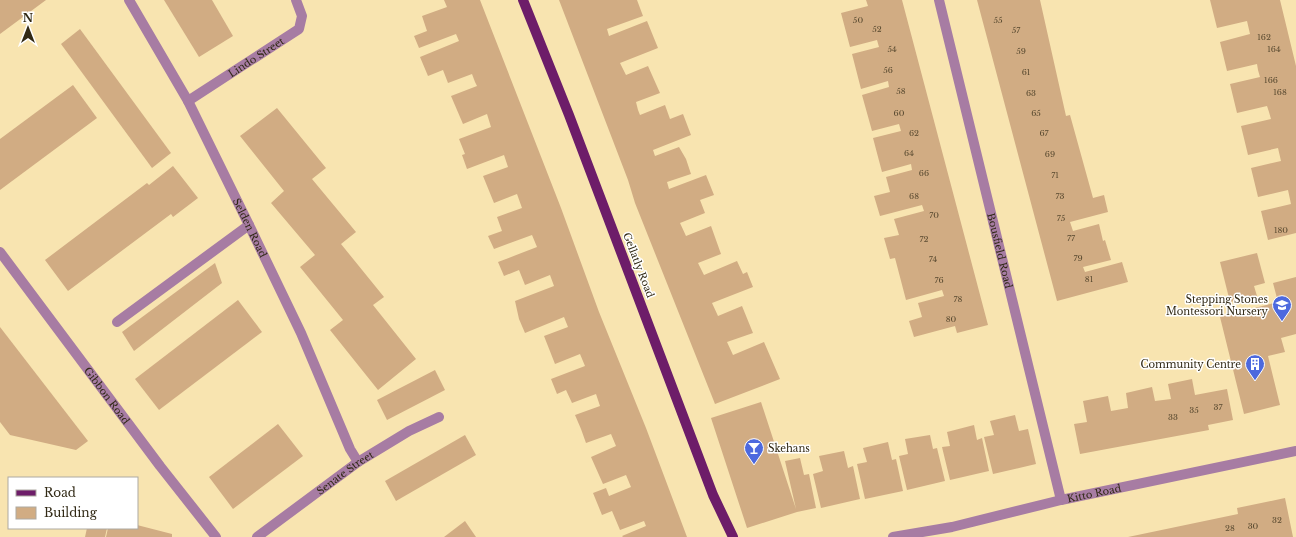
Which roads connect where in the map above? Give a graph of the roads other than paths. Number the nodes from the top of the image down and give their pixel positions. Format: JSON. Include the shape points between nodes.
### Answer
{"nodes":[{"id":1,"x":129,"y":0,"type":"edge"},
{"id":2,"x":296,"y":0,"type":"edge"},
{"id":3,"x":523,"y":0,"type":"edge"},
{"id":4,"x":939,"y":0,"type":"edge"},
{"id":5,"x":188,"y":101,"type":"junction"},
{"id":6,"x":249,"y":225,"type":"junction"},
{"id":7,"x":0,"y":252,"type":"edge"},
{"id":8,"x":117,"y":322,"type":"dead end"},
{"id":9,"x":438,"y":417,"type":"dead end"},
{"id":10,"x":1296,"y":451,"type":"edge"},
{"id":11,"x":358,"y":462,"type":"junction"},
{"id":12,"x":1061,"y":500,"type":"junction"},
{"id":13,"x":216,"y":537,"type":"edge"},
{"id":14,"x":257,"y":537,"type":"edge"},
{"id":15,"x":733,"y":537,"type":"edge"},
{"id":16,"x":893,"y":537,"type":"edge"}],
"edges":[{"from":1,"to":5,"type":"street","name":"Selden Road"},
{"from":2,"to":5,"type":"street","name":"Lindo Street","via":[[302,16],[299,28]]},
{"from":3,"to":15,"type":"main road","name":"Gellatly Road","via":[[572,122],[713,495]]},
{"from":4,"to":12,"type":"street","name":"Bousfield Road"},
{"from":5,"to":6,"type":"street","name":"Selden Road"},
{"from":6,"to":8,"type":"street"},
{"from":6,"to":11,"type":"street","name":"Selden Road","via":[[301,333],[350,449]]},
{"from":7,"to":13,"type":"street","name":"Gibbon Road"},
{"from":9,"to":11,"type":"street","name":"Senate Street","via":[[409,431]]},
{"from":10,"to":12,"type":"street","name":"Kitto Road"},
{"from":11,"to":14,"type":"street","name":"Senate Street"},
{"from":12,"to":16,"type":"street","name":"Kitto Road","via":[[952,527]]}]}
